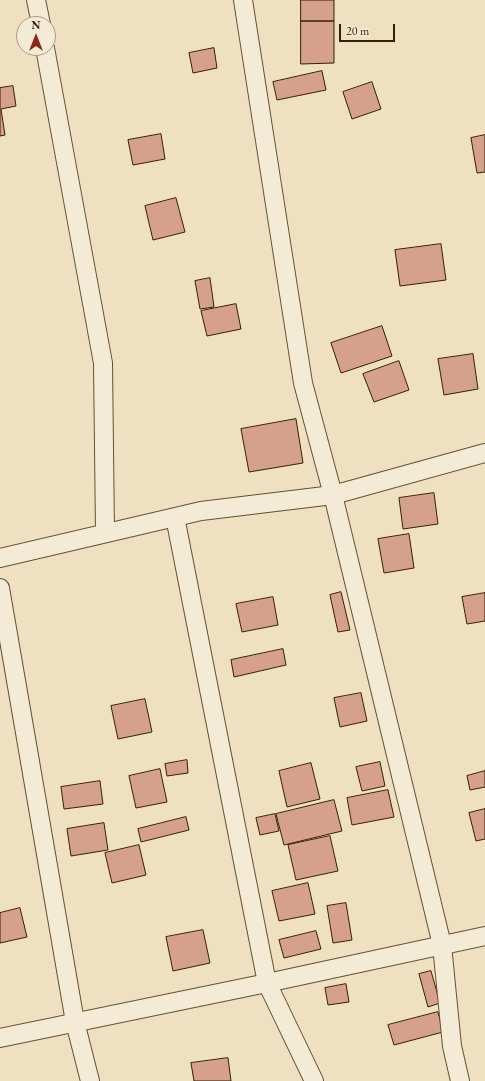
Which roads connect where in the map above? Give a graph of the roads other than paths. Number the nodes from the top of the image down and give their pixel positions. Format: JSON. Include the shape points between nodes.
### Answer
{"nodes":[{"id":1,"x":36,"y":0,"type":"edge"},
{"id":2,"x":243,"y":0,"type":"edge"},
{"id":3,"x":39,"y":16,"type":"edge"},
{"id":4,"x":46,"y":56,"type":"edge"},
{"id":5,"x":485,"y":453,"type":"edge"},
{"id":6,"x":333,"y":495,"type":"junction"},
{"id":7,"x":175,"y":517,"type":"junction"},
{"id":8,"x":105,"y":533,"type":"junction"},
{"id":9,"x":0,"y":558,"type":"edge"},
{"id":10,"x":0,"y":588,"type":"edge"},
{"id":11,"x":485,"y":936,"type":"edge"},
{"id":12,"x":442,"y":945,"type":"junction"},
{"id":13,"x":268,"y":984,"type":"junction"},
{"id":14,"x":75,"y":1022,"type":"junction"},
{"id":15,"x":0,"y":1038,"type":"edge"},
{"id":16,"x":90,"y":1081,"type":"edge"},
{"id":17,"x":314,"y":1081,"type":"edge"},
{"id":18,"x":460,"y":1081,"type":"edge"}],
"edges":[{"from":1,"to":3,"type":"street"},
{"from":2,"to":6,"type":"street","via":[[303,383]]},
{"from":4,"to":8,"type":"street","via":[[103,363]]},
{"from":5,"to":6,"type":"street"},
{"from":6,"to":7,"type":"street","via":[[201,511]]},
{"from":6,"to":12,"type":"street"},
{"from":7,"to":8,"type":"street"},
{"from":7,"to":13,"type":"street"},
{"from":8,"to":9,"type":"street"},
{"from":10,"to":14,"type":"street"},
{"from":11,"to":12,"type":"street"},
{"from":12,"to":13,"type":"street"},
{"from":12,"to":18,"type":"street","via":[[452,1046]]},
{"from":13,"to":14,"type":"street"},
{"from":13,"to":17,"type":"street"},
{"from":14,"to":15,"type":"street"},
{"from":14,"to":16,"type":"street"}]}
